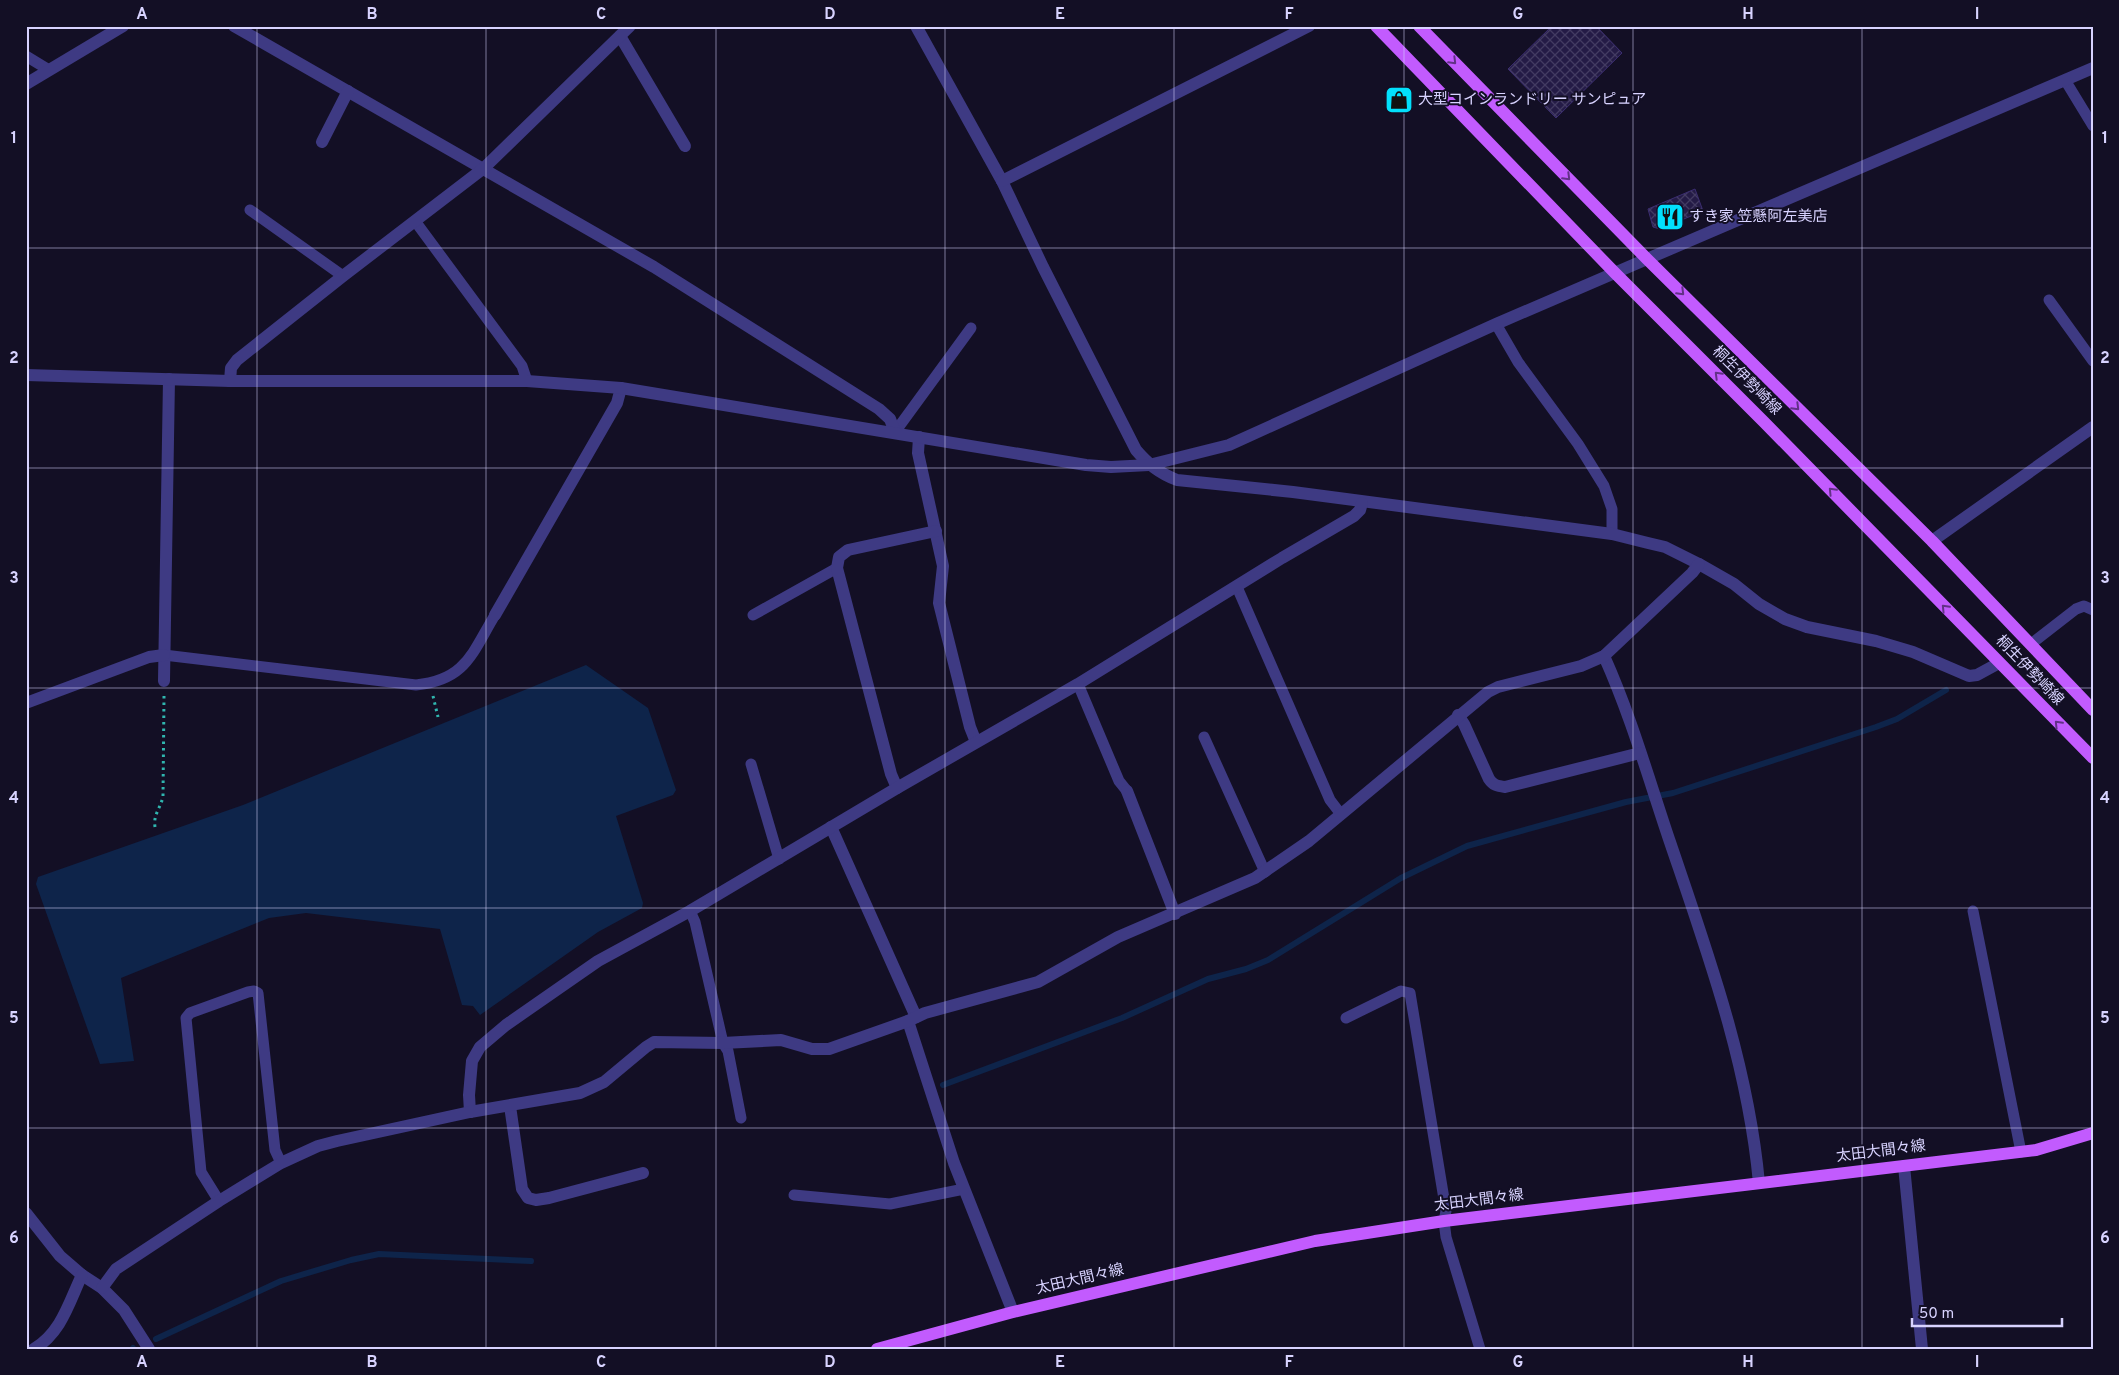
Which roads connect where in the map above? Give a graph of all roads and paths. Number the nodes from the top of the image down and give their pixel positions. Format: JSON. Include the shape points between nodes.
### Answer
{"nodes":[{"id":1,"x":123,"y":26,"type":"edge"},
{"id":2,"x":234,"y":26,"type":"edge"},
{"id":3,"x":630,"y":26,"type":"edge"},
{"id":4,"x":916,"y":26,"type":"edge"},
{"id":5,"x":1309,"y":26,"type":"edge"},
{"id":6,"x":1376,"y":26,"type":"edge"},
{"id":7,"x":1418,"y":26,"type":"edge"},
{"id":8,"x":620,"y":36,"type":"junction"},
{"id":9,"x":26,"y":56,"type":"edge"},
{"id":10,"x":2093,"y":68,"type":"edge"},
{"id":11,"x":49,"y":70,"type":"junction"},
{"id":12,"x":2066,"y":80,"type":"junction"},
{"id":13,"x":26,"y":84,"type":"edge"},
{"id":14,"x":348,"y":91,"type":"junction"},
{"id":15,"x":2093,"y":126,"type":"edge"},
{"id":16,"x":322,"y":142,"type":"dead end"},
{"id":17,"x":684,"y":146,"type":"dead end"},
{"id":18,"x":484,"y":168,"type":"junction"},
{"id":19,"x":1002,"y":181,"type":"junction"},
{"id":20,"x":250,"y":210,"type":"dead end"},
{"id":21,"x":415,"y":221,"type":"junction"},
{"id":22,"x":1647,"y":259,"type":"junction"},
{"id":23,"x":1615,"y":273,"type":"junction"},
{"id":24,"x":342,"y":276,"type":"junction"},
{"id":25,"x":2049,"y":300,"type":"dead end"},
{"id":26,"x":1496,"y":324,"type":"junction"},
{"id":27,"x":970,"y":328,"type":"dead end"},
{"id":28,"x":2093,"y":361,"type":"edge"},
{"id":29,"x":26,"y":375,"type":"edge"},
{"id":30,"x":169,"y":379,"type":"junction"},
{"id":31,"x":230,"y":381,"type":"junction"},
{"id":32,"x":527,"y":381,"type":"junction"},
{"id":33,"x":621,"y":388,"type":"junction"},
{"id":34,"x":2093,"y":427,"type":"edge"},
{"id":35,"x":896,"y":432,"type":"junction"},
{"id":36,"x":919,"y":437,"type":"junction"},
{"id":37,"x":1149,"y":466,"type":"junction"},
{"id":38,"x":1362,"y":502,"type":"junction"},
{"id":39,"x":936,"y":532,"type":"junction"},
{"id":40,"x":1612,"y":534,"type":"junction"},
{"id":41,"x":1932,"y":541,"type":"junction"},
{"id":42,"x":1699,"y":564,"type":"junction"},
{"id":43,"x":837,"y":568,"type":"junction"},
{"id":44,"x":1237,"y":587,"type":"junction"},
{"id":45,"x":2093,"y":610,"type":"edge"},
{"id":46,"x":495,"y":615,"type":"joint"},
{"id":47,"x":753,"y":615,"type":"dead end"},
{"id":48,"x":2031,"y":644,"type":"junction"},
{"id":49,"x":164,"y":655,"type":"junction"},
{"id":50,"x":1604,"y":656,"type":"junction"},
{"id":51,"x":1999,"y":663,"type":"junction"},
{"id":52,"x":164,"y":681,"type":"joint"},
{"id":53,"x":429,"y":684,"type":"junction"},
{"id":54,"x":1078,"y":684,"type":"junction"},
{"id":55,"x":26,"y":703,"type":"edge"},
{"id":56,"x":2093,"y":710,"type":"edge"},
{"id":57,"x":1458,"y":715,"type":"junction"},
{"id":58,"x":438,"y":717,"type":"dead end"},
{"id":59,"x":1204,"y":737,"type":"dead end"},
{"id":60,"x":976,"y":742,"type":"junction"},
{"id":61,"x":1640,"y":753,"type":"junction"},
{"id":62,"x":2093,"y":758,"type":"edge"},
{"id":63,"x":751,"y":764,"type":"dead end"},
{"id":64,"x":897,"y":788,"type":"junction"},
{"id":65,"x":1127,"y":791,"type":"joint"},
{"id":66,"x":1340,"y":814,"type":"junction"},
{"id":67,"x":155,"y":827,"type":"dead end"},
{"id":68,"x":831,"y":827,"type":"junction"},
{"id":69,"x":779,"y":859,"type":"junction"},
{"id":70,"x":1265,"y":872,"type":"junction"},
{"id":71,"x":690,"y":911,"type":"junction"},
{"id":72,"x":1973,"y":911,"type":"dead end"},
{"id":73,"x":1175,"y":914,"type":"junction"},
{"id":74,"x":1346,"y":1018,"type":"dead end"},
{"id":75,"x":912,"y":1019,"type":"junction"},
{"id":76,"x":723,"y":1043,"type":"junction"},
{"id":77,"x":510,"y":1106,"type":"junction"},
{"id":78,"x":470,"y":1112,"type":"junction"},
{"id":79,"x":740,"y":1118,"type":"dead end"},
{"id":80,"x":2093,"y":1133,"type":"edge"},
{"id":81,"x":2022,"y":1152,"type":"junction"},
{"id":82,"x":281,"y":1163,"type":"junction"},
{"id":83,"x":1904,"y":1166,"type":"junction"},
{"id":84,"x":643,"y":1173,"type":"dead end"},
{"id":85,"x":1759,"y":1183,"type":"junction"},
{"id":86,"x":964,"y":1189,"type":"junction"},
{"id":87,"x":794,"y":1194,"type":"dead end"},
{"id":88,"x":219,"y":1200,"type":"junction"},
{"id":89,"x":26,"y":1213,"type":"edge"},
{"id":90,"x":1444,"y":1221,"type":"junction"},
{"id":91,"x":82,"y":1275,"type":"junction"},
{"id":92,"x":102,"y":1288,"type":"junction"},
{"id":93,"x":1013,"y":1312,"type":"junction"},
{"id":94,"x":34,"y":1349,"type":"edge"},
{"id":95,"x":149,"y":1349,"type":"edge"},
{"id":96,"x":877,"y":1349,"type":"edge"},
{"id":97,"x":1480,"y":1349,"type":"edge"},
{"id":98,"x":1922,"y":1349,"type":"edge"}],
"edges":[{"from":1,"to":11,"type":"street"},
{"from":2,"to":14,"type":"street"},
{"from":3,"to":8,"type":"street"},
{"from":4,"to":19,"type":"street"},
{"from":5,"to":19,"type":"street"},
{"from":6,"to":23,"type":"main road","name":"桐生伊勢崎線"},
{"from":7,"to":22,"type":"main road","name":"桐生伊勢崎線","one_way":true},
{"from":8,"to":17,"type":"street"},
{"from":8,"to":18,"type":"street"},
{"from":9,"to":11,"type":"lane"},
{"from":10,"to":12,"type":"street"},
{"from":11,"to":13,"type":"street"},
{"from":12,"to":15,"type":"lane"},
{"from":12,"to":22,"type":"street"},
{"from":14,"to":16,"type":"street"},
{"from":14,"to":18,"type":"street"},
{"from":18,"to":21,"type":"street"},
{"from":18,"to":35,"type":"street","via":[[654,267],[879,409],[890,419]]},
{"from":19,"to":37,"type":"street","via":[[1136,450]]},
{"from":20,"to":24,"type":"lane"},
{"from":21,"to":24,"type":"street"},
{"from":21,"to":32,"type":"lane","via":[[522,366]]},
{"from":22,"to":23,"type":"street"},
{"from":22,"to":41,"type":"main road","name":"桐生伊勢崎線","one_way":true},
{"from":23,"to":26,"type":"street"},
{"from":51,"to":23,"type":"main road","name":"桐生伊勢崎線","one_way":true},
{"from":24,"to":31,"type":"street","via":[[237,360],[231,368]]},
{"from":25,"to":28,"type":"lane"},
{"from":26,"to":37,"type":"street","via":[[1229,445]]},
{"from":26,"to":40,"type":"lane","via":[[1518,362],[1578,444],[1604,486],[1610,499]]},
{"from":27,"to":35,"type":"lane"},
{"from":29,"to":30,"type":"street"},
{"from":30,"to":31,"type":"street"},
{"from":30,"to":49,"type":"street"},
{"from":31,"to":32,"type":"street"},
{"from":32,"to":33,"type":"street"},
{"from":33,"to":35,"type":"street"},
{"from":33,"to":46,"type":"street","via":[[617,403]]},
{"from":34,"to":41,"type":"street"},
{"from":35,"to":36,"type":"street"},
{"from":36,"to":37,"type":"street","via":[[1086,465]]},
{"from":36,"to":39,"type":"street","via":[[918,453]]},
{"from":37,"to":38,"type":"street","via":[[1177,480]]},
{"from":38,"to":40,"type":"street"},
{"from":38,"to":44,"type":"street","via":[[1354,516]]},
{"from":39,"to":43,"type":"street","via":[[848,550],[839,557]]},
{"from":39,"to":60,"type":"street","via":[[943,566],[939,603]]},
{"from":40,"to":42,"type":"street","via":[[1665,547]]},
{"from":41,"to":48,"type":"main road","name":"桐生伊勢崎線"},
{"from":42,"to":50,"type":"street"},
{"from":42,"to":51,"type":"street","via":[[1734,584],[1759,604],[1807,627],[1913,652],[1969,676]]},
{"from":43,"to":47,"type":"lane"},
{"from":43,"to":64,"type":"street"},
{"from":44,"to":54,"type":"street"},
{"from":44,"to":66,"type":"lane","via":[[1330,800]]},
{"from":45,"to":48,"type":"lane","via":[[2084,606],[2076,609]]},
{"from":46,"to":53,"type":"lane","via":[[463,668]]},
{"from":48,"to":56,"type":"main road","name":"桐生伊勢崎線"},
{"from":49,"to":52,"type":"street"},
{"from":49,"to":53,"type":"lane"},
{"from":49,"to":55,"type":"street","via":[[149,657]]},
{"from":50,"to":57,"type":"street","via":[[1581,666],[1498,687]]},
{"from":50,"to":61,"type":"street"},
{"from":62,"to":51,"type":"main road","name":"桐生伊勢崎線","one_way":true},
{"from":52,"to":67,"type":"path","via":[[163,796],[154,819]]},
{"from":53,"to":58,"type":"path"},
{"from":54,"to":60,"type":"street"},
{"from":54,"to":65,"type":"lane","via":[[1119,782]]},
{"from":57,"to":61,"type":"street","via":[[1489,779],[1498,786]]},
{"from":57,"to":66,"type":"street"},
{"from":59,"to":70,"type":"lane"},
{"from":60,"to":64,"type":"street"},
{"from":61,"to":85,"type":"street","via":[[1722,995],[1740,1064]]},
{"from":63,"to":69,"type":"lane"},
{"from":64,"to":68,"type":"street"},
{"from":65,"to":73,"type":"street"},
{"from":66,"to":70,"type":"street"},
{"from":68,"to":69,"type":"street"},
{"from":68,"to":75,"type":"street"},
{"from":69,"to":71,"type":"street"},
{"from":70,"to":73,"type":"street"},
{"from":71,"to":76,"type":"lane"},
{"from":71,"to":78,"type":"street","via":[[598,961],[486,1041],[472,1061]]},
{"from":72,"to":81,"type":"lane"},
{"from":73,"to":75,"type":"street","via":[[1118,937],[1038,982]]},
{"from":74,"to":90,"type":"lane","via":[[1401,991],[1410,992],[1446,1210]]},
{"from":75,"to":76,"type":"street","via":[[829,1049],[812,1049],[781,1040]]},
{"from":75,"to":86,"type":"street"},
{"from":76,"to":77,"type":"street","via":[[654,1042],[594,1088]]},
{"from":76,"to":79,"type":"lane","via":[[728,1051]]},
{"from":77,"to":78,"type":"street"},
{"from":77,"to":84,"type":"street","via":[[522,1189],[528,1198],[549,1198]]},
{"from":78,"to":82,"type":"street","via":[[318,1146]]},
{"from":80,"to":81,"type":"main road","name":"太田大間々線"},
{"from":81,"to":83,"type":"main road","name":"太田大間々線"},
{"from":82,"to":88,"type":"street"},
{"from":82,"to":88,"type":"lane","via":[[275,1150],[258,993],[248,992],[190,1013],[186,1018],[201,1172]]},
{"from":83,"to":85,"type":"main road","name":"太田大間々線"},
{"from":83,"to":98,"type":"street"},
{"from":85,"to":90,"type":"main road","name":"太田大間々線"},
{"from":86,"to":87,"type":"lane","via":[[890,1204]]},
{"from":86,"to":93,"type":"street"},
{"from":88,"to":92,"type":"street","via":[[116,1269]]},
{"from":89,"to":91,"type":"street","via":[[51,1246]]},
{"from":90,"to":93,"type":"main road","name":"太田大間々線","via":[[1314,1241]]},
{"from":90,"to":97,"type":"lane"},
{"from":91,"to":92,"type":"street"},
{"from":91,"to":94,"type":"street","via":[[61,1322],[43,1344]]},
{"from":92,"to":95,"type":"street","via":[[124,1310]]},
{"from":93,"to":96,"type":"main road","name":"太田大間々線"}]}
